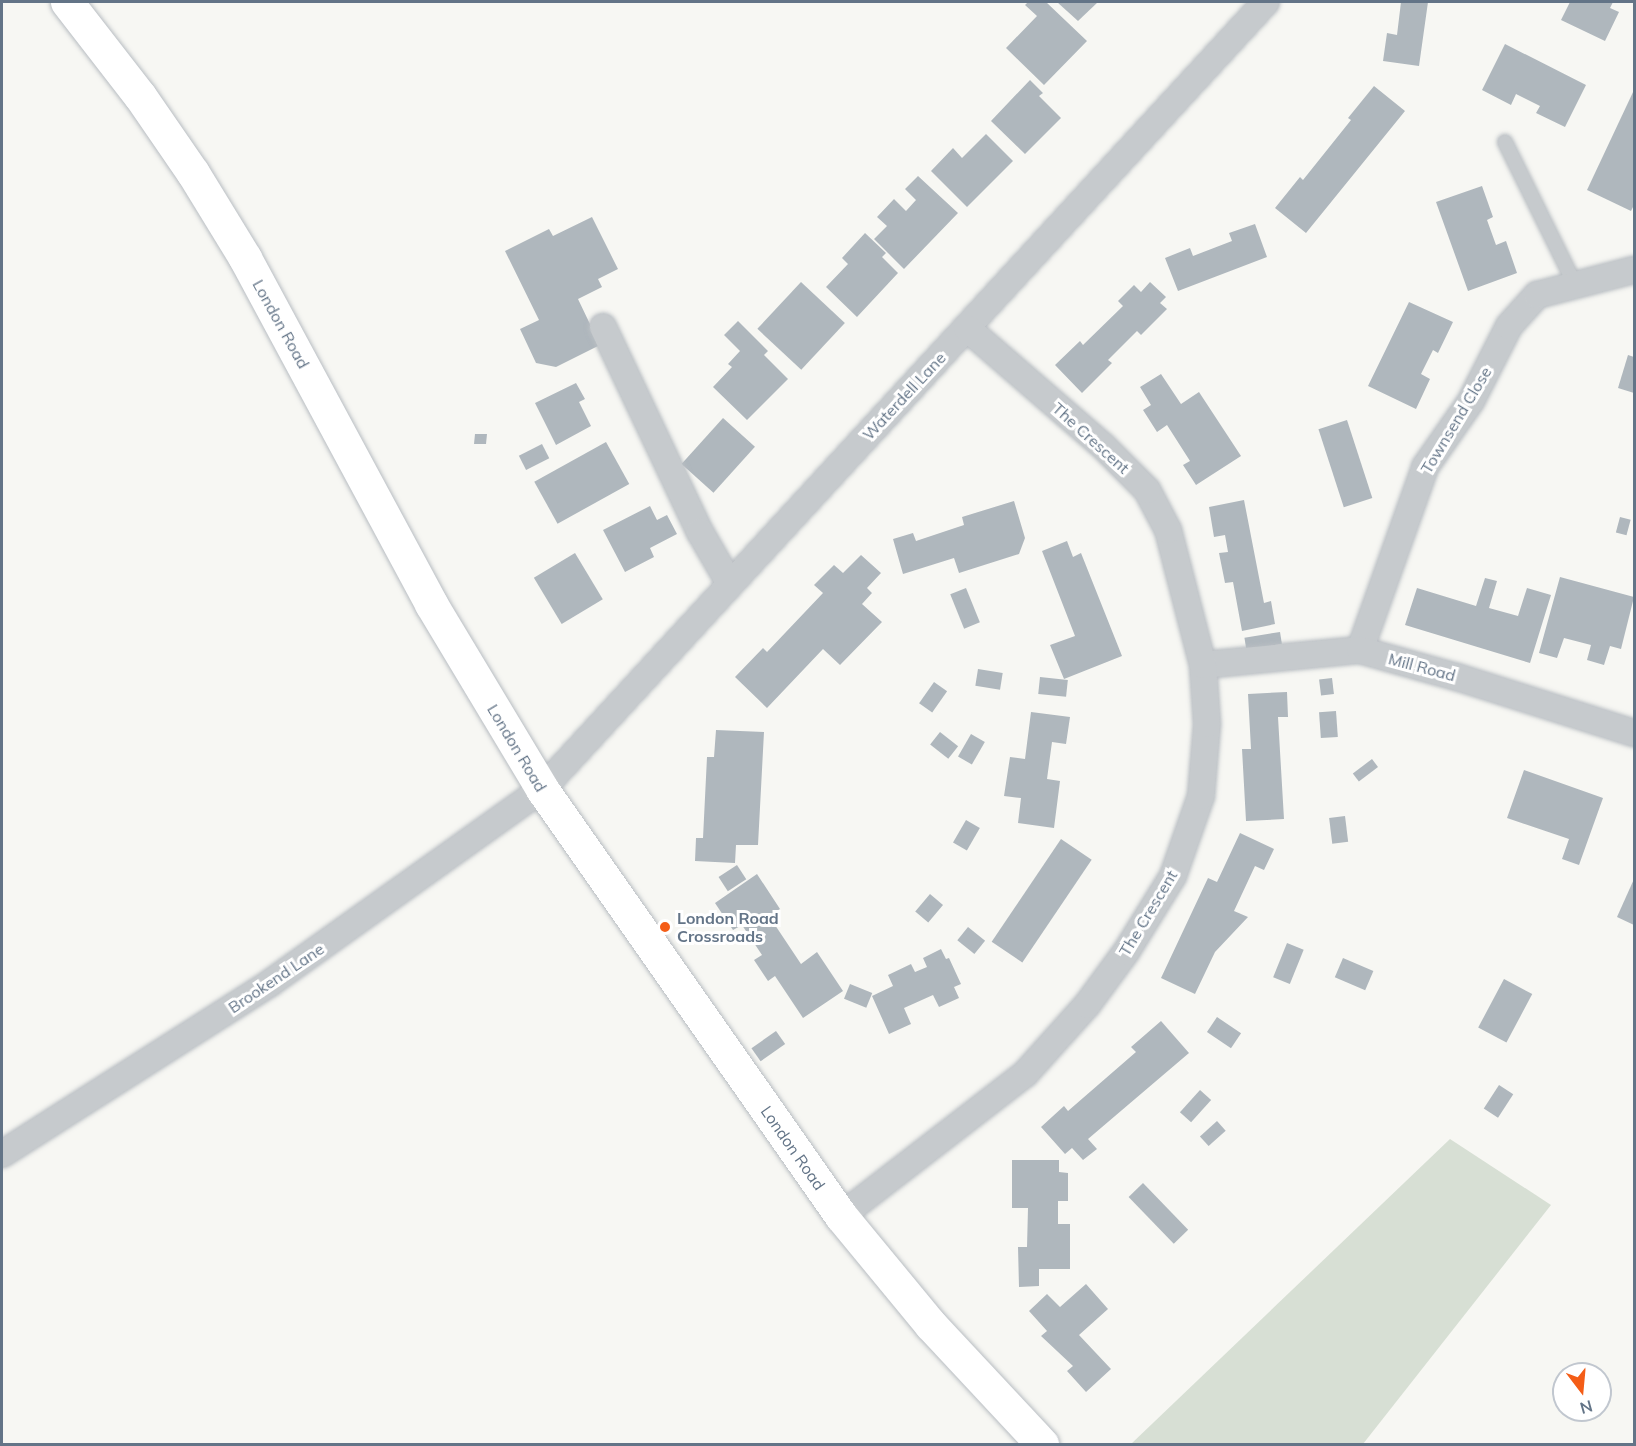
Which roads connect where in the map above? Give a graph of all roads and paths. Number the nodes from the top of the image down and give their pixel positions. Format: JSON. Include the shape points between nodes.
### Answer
{"nodes":[{"id":1,"x":1266,"y":2,"type":"edge"},
{"id":2,"x":78,"y":6,"type":"edge"},
{"id":3,"x":1505,"y":142,"type":"dead end"},
{"id":4,"x":1635,"y":270,"type":"edge"},
{"id":5,"x":1575,"y":284,"type":"junction"},
{"id":6,"x":603,"y":327,"type":"dead end"},
{"id":7,"x":967,"y":328,"type":"junction"},
{"id":8,"x":730,"y":584,"type":"junction"},
{"id":9,"x":1360,"y":650,"type":"junction"},
{"id":10,"x":1203,"y":665,"type":"junction"},
{"id":11,"x":1635,"y":733,"type":"edge"},
{"id":12,"x":542,"y":789,"type":"junction"},
{"id":13,"x":2,"y":1154,"type":"edge"},
{"id":14,"x":841,"y":1216,"type":"junction"},
{"id":15,"x":1042,"y":1444,"type":"edge"}],
"edges":[{"from":1,"to":7,"type":"street","name":"Waterdell Lane"},
{"from":2,"to":12,"type":"main road","name":"London Road","via":[[193,173],[245,258],[431,604]]},
{"from":3,"to":5,"type":"lane"},
{"from":4,"to":5,"type":"street","name":"Townsend Close"},
{"from":5,"to":9,"type":"street","name":"Townsend Close","via":[[1537,295],[1509,326],[1470,400],[1425,467]]},
{"from":6,"to":8,"type":"street","via":[[700,532]]},
{"from":7,"to":8,"type":"street","name":"Waterdell Lane"},
{"from":7,"to":10,"type":"street","name":"The Crescent","via":[[1103,446],[1147,490],[1168,530]]},
{"from":8,"to":12,"type":"street","name":"Waterdell Lane"},
{"from":9,"to":10,"type":"street","name":"Mill Road"},
{"from":9,"to":11,"type":"street","name":"Mill Road","via":[[1457,676]]},
{"from":10,"to":14,"type":"street","name":"The Crescent","via":[[1207,724],[1201,796],[1173,876],[1126,952],[1087,1005],[1025,1074]]},
{"from":12,"to":13,"type":"street","name":"Brookend Lane","via":[[270,983]]},
{"from":12,"to":14,"type":"main road","name":"London Road"},
{"from":14,"to":15,"type":"main road","name":"London Road","via":[[931,1325]]}]}
